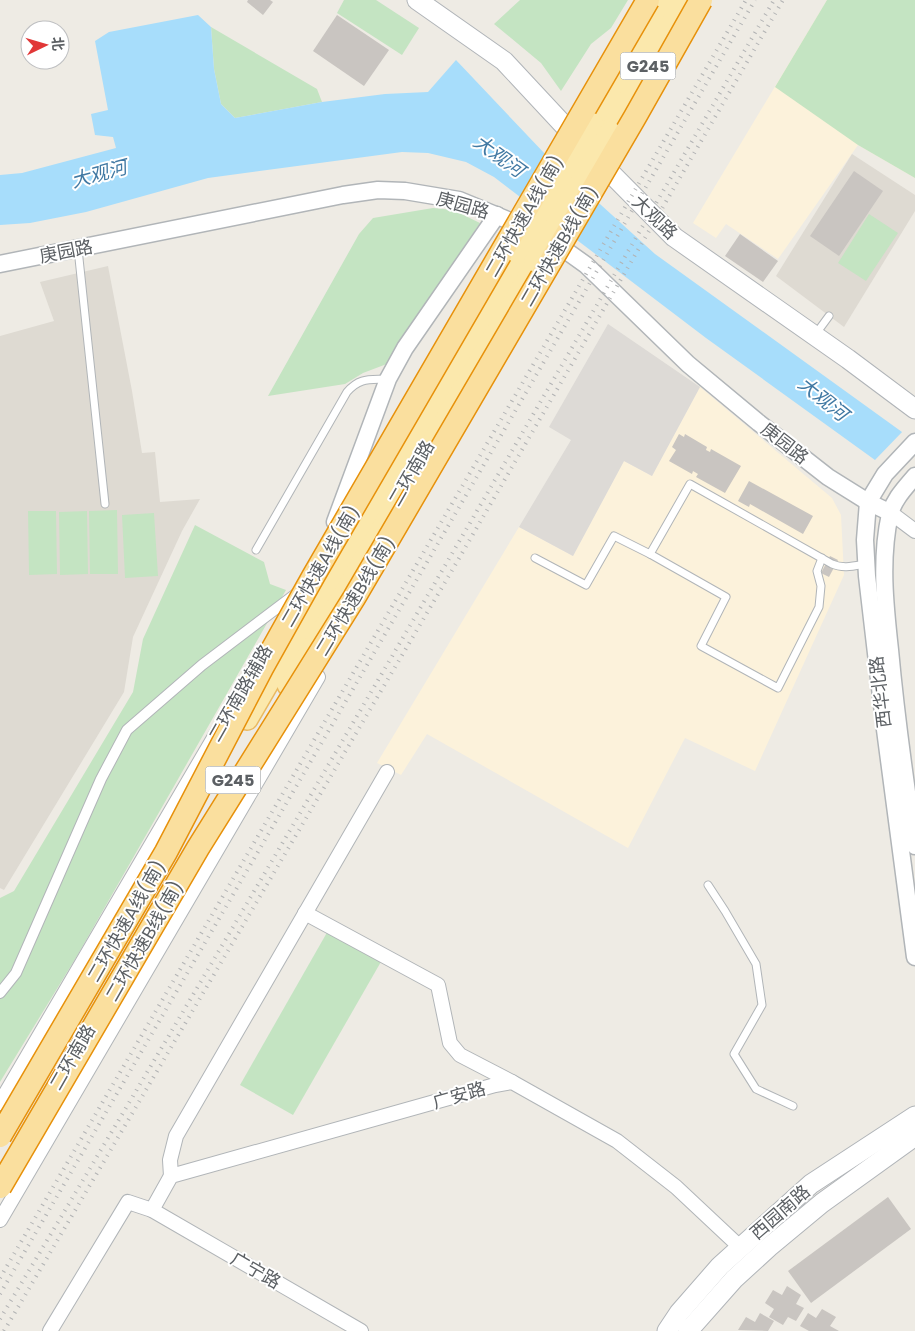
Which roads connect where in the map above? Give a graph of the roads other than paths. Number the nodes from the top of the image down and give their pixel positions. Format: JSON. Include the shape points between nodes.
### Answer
{"nodes":[{"id":1,"x":417,"y":0,"type":"edge"},
{"id":2,"x":648,"y":0,"type":"edge"},
{"id":3,"x":664,"y":0,"type":"edge"},
{"id":4,"x":685,"y":0,"type":"edge"},
{"id":5,"x":701,"y":0,"type":"edge"},
{"id":6,"x":602,"y":128,"type":"junction"},
{"id":7,"x":497,"y":215,"type":"junction"},
{"id":8,"x":78,"y":249,"type":"junction"},
{"id":9,"x":0,"y":264,"type":"edge"},
{"id":10,"x":829,"y":316,"type":"dead end"},
{"id":11,"x":815,"y":336,"type":"junction"},
{"id":12,"x":458,"y":375,"type":"junction"},
{"id":13,"x":388,"y":379,"type":"junction"},
{"id":14,"x":915,"y":409,"type":"edge"},
{"id":15,"x":915,"y":442,"type":"edge"},
{"id":16,"x":915,"y":476,"type":"edge"},
{"id":17,"x":868,"y":502,"type":"junction"},
{"id":18,"x":105,"y":504,"type":"dead end"},
{"id":19,"x":891,"y":513,"type":"junction"},
{"id":20,"x":915,"y":532,"type":"edge"},
{"id":21,"x":256,"y":550,"type":"dead end"},
{"id":22,"x":650,"y":554,"type":"junction"},
{"id":23,"x":319,"y":558,"type":"junction"},
{"id":24,"x":535,"y":558,"type":"dead end"},
{"id":25,"x":822,"y":558,"type":"junction"},
{"id":26,"x":867,"y":564,"type":"junction"},
{"id":27,"x":299,"y":592,"type":"junction"},
{"id":28,"x":387,"y":772,"type":"dead end"},
{"id":29,"x":915,"y":846,"type":"edge"},
{"id":30,"x":708,"y":885,"type":"dead end"},
{"id":31,"x":305,"y":913,"type":"junction"},
{"id":32,"x":915,"y":957,"type":"edge"},
{"id":33,"x":0,"y":993,"type":"edge"},
{"id":34,"x":512,"y":1082,"type":"junction"},
{"id":35,"x":0,"y":1103,"type":"edge"},
{"id":36,"x":793,"y":1106,"type":"dead end"},
{"id":37,"x":915,"y":1116,"type":"edge"},
{"id":38,"x":0,"y":1136,"type":"edge"},
{"id":39,"x":915,"y":1136,"type":"edge"},
{"id":40,"x":0,"y":1143,"type":"edge"},
{"id":41,"x":171,"y":1176,"type":"junction"},
{"id":42,"x":0,"y":1180,"type":"edge"},
{"id":43,"x":0,"y":1186,"type":"edge"},
{"id":44,"x":152,"y":1210,"type":"junction"},
{"id":45,"x":0,"y":1220,"type":"edge"},
{"id":46,"x":740,"y":1247,"type":"junction"},
{"id":47,"x":50,"y":1331,"type":"edge"},
{"id":48,"x":361,"y":1331,"type":"edge"},
{"id":49,"x":666,"y":1331,"type":"edge"},
{"id":50,"x":688,"y":1331,"type":"edge"}],
"edges":[{"from":1,"to":11,"type":"main road","name":"大观路","via":[[504,61],[674,237]]},
{"from":2,"to":38,"type":"highway","name":"二环快速A线(南)","bridge":true,"via":[[314,575],[171,844]]},
{"from":3,"to":6,"type":"main road","name":"二环南路","number":"G245"},
{"from":4,"to":6,"type":"main road","name":"二环南路","number":"G245"},
{"from":5,"to":43,"type":"highway","name":"二环快速B线(南)","bridge":true,"via":[[364,581],[198,848]]},
{"from":6,"to":12,"type":"main road","name":"二环南路","number":"G245","bridge":true},
{"from":7,"to":8,"type":"street","name":"庚园路","via":[[459,200],[378,190]]},
{"from":7,"to":13,"type":"street","via":[[405,348]]},
{"from":7,"to":17,"type":"street","name":"庚园路","via":[[547,236],[586,265],[688,364],[828,477]]},
{"from":8,"to":9,"type":"street","name":"庚园路"},
{"from":8,"to":18,"type":"lane"},
{"from":10,"to":11,"type":"lane"},
{"from":11,"to":14,"type":"main road","name":"大观路"},
{"from":12,"to":23,"type":"street","name":"二环南路辅路","via":[[377,472]]},
{"from":12,"to":40,"type":"main road","name":"二环南路","number":"G245"},
{"from":12,"to":42,"type":"main road","name":"二环南路","number":"G245"},
{"from":12,"to":45,"type":"street","via":[[409,509],[365,594]]},
{"from":13,"to":21,"type":"lane","via":[[354,383],[347,392]]},
{"from":13,"to":23,"type":"street","via":[[342,506]]},
{"from":15,"to":17,"type":"street","name":"西华北路","via":[[885,474]]},
{"from":16,"to":19,"type":"street","name":"西华北路","via":[[896,500]]},
{"from":17,"to":19,"type":"street","name":"庚园路"},
{"from":17,"to":26,"type":"street","name":"西华北路"},
{"from":19,"to":20,"type":"street"},
{"from":19,"to":29,"type":"street","name":"西华北路","via":[[884,562],[888,631],[896,720]]},
{"from":22,"to":24,"type":"lane","via":[[614,536],[586,585]]},
{"from":22,"to":25,"type":"lane","via":[[690,484]]},
{"from":22,"to":25,"type":"lane","via":[[726,597],[701,646],[778,688],[819,607],[821,586],[817,571]]},
{"from":23,"to":27,"type":"street","name":"二环南路辅路"},
{"from":25,"to":26,"type":"lane","via":[[838,567]]},
{"from":26,"to":32,"type":"street","name":"西华北路"},
{"from":27,"to":33,"type":"street","via":[[202,665],[127,730],[101,779],[16,973]]},
{"from":27,"to":35,"type":"street","name":"二环南路辅路"},
{"from":28,"to":31,"type":"street"},
{"from":30,"to":36,"type":"lane","via":[[756,964],[762,1005],[734,1054],[756,1089]]},
{"from":31,"to":34,"type":"street","via":[[438,984],[450,1043],[460,1056]]},
{"from":31,"to":41,"type":"street","via":[[176,1136],[170,1160]]},
{"from":34,"to":41,"type":"street","name":"广安路"},
{"from":34,"to":46,"type":"street","via":[[617,1141],[676,1187]]},
{"from":37,"to":46,"type":"main road","name":"西园南路","via":[[811,1184]]},
{"from":39,"to":50,"type":"main road","name":"西园南路","via":[[822,1203],[769,1247],[734,1278]]},
{"from":41,"to":44,"type":"street"},
{"from":44,"to":47,"type":"street","name":"广宁路","via":[[128,1202]]},
{"from":44,"to":48,"type":"street","name":"广宁路"},
{"from":46,"to":49,"type":"main road","name":"西园南路","via":[[684,1306]]}]}
